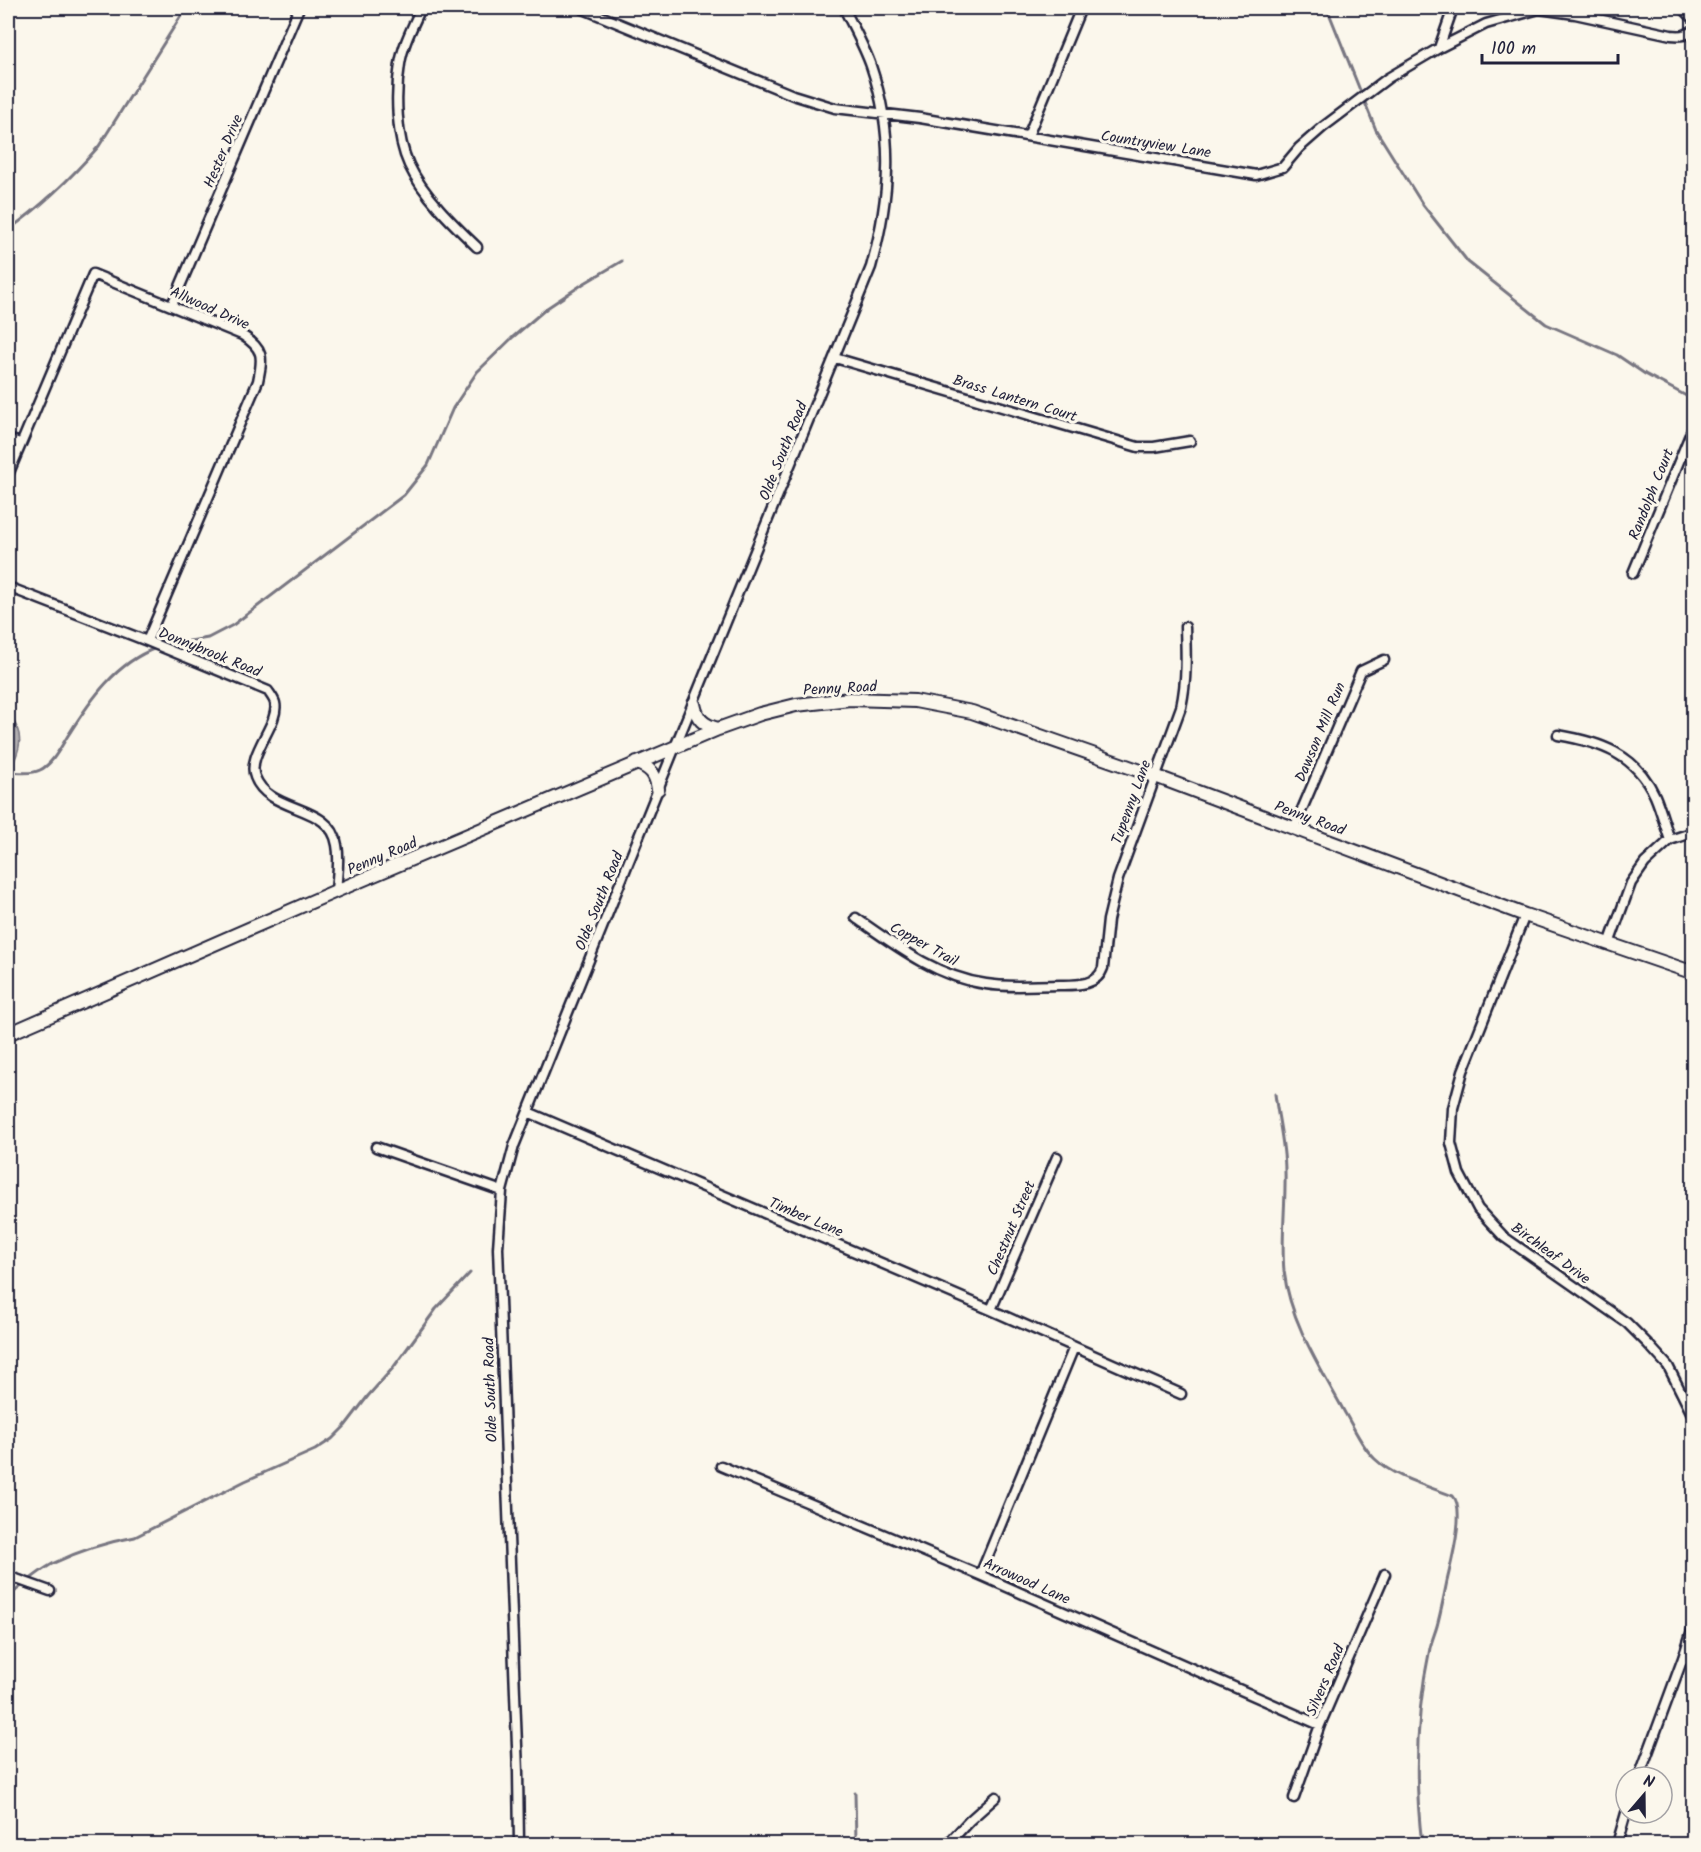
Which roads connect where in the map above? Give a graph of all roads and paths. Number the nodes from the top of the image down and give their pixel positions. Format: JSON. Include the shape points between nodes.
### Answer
{"nodes":[{"id":1,"x":299,"y":8,"type":"edge"},
{"id":2,"x":421,"y":8,"type":"edge"},
{"id":3,"x":581,"y":8,"type":"edge"},
{"id":4,"x":844,"y":8,"type":"edge"},
{"id":5,"x":1081,"y":8,"type":"edge"},
{"id":6,"x":1453,"y":8,"type":"edge"},
{"id":7,"x":1685,"y":8,"type":"edge"},
{"id":8,"x":1694,"y":17,"type":"edge"},
{"id":9,"x":1694,"y":29,"type":"edge"},
{"id":10,"x":1439,"y":48,"type":"junction"},
{"id":11,"x":885,"y":115,"type":"junction"},
{"id":12,"x":1028,"y":136,"type":"junction"},
{"id":13,"x":477,"y":247,"type":"dead end"},
{"id":14,"x":172,"y":306,"type":"junction"},
{"id":15,"x":835,"y":358,"type":"junction"},
{"id":16,"x":1694,"y":425,"type":"edge"},
{"id":17,"x":8,"y":440,"type":"edge"},
{"id":18,"x":1190,"y":441,"type":"dead end"},
{"id":19,"x":20,"y":443,"type":"junction"},
{"id":20,"x":8,"y":475,"type":"edge"},
{"id":21,"x":1634,"y":573,"type":"dead end"},
{"id":22,"x":8,"y":587,"type":"edge"},
{"id":23,"x":1185,"y":627,"type":"dead end"},
{"id":24,"x":147,"y":641,"type":"junction"},
{"id":25,"x":1384,"y":660,"type":"dead end"},
{"id":26,"x":694,"y":704,"type":"junction"},
{"id":27,"x":718,"y":729,"type":"junction"},
{"id":28,"x":1558,"y":735,"type":"dead end"},
{"id":29,"x":675,"y":747,"type":"junction"},
{"id":30,"x":637,"y":763,"type":"junction"},
{"id":31,"x":1155,"y":776,"type":"junction"},
{"id":32,"x":658,"y":789,"type":"junction"},
{"id":33,"x":1294,"y":828,"type":"junction"},
{"id":34,"x":1694,"y":832,"type":"edge"},
{"id":35,"x":1670,"y":840,"type":"junction"},
{"id":36,"x":336,"y":891,"type":"junction"},
{"id":37,"x":1525,"y":915,"type":"junction"},
{"id":38,"x":856,"y":918,"type":"dead end"},
{"id":39,"x":1609,"y":944,"type":"junction"},
{"id":40,"x":1694,"y":973,"type":"edge"},
{"id":41,"x":1091,"y":982,"type":"joint"},
{"id":42,"x":8,"y":1034,"type":"edge"},
{"id":43,"x":528,"y":1112,"type":"junction"},
{"id":44,"x":376,"y":1147,"type":"dead end"},
{"id":45,"x":1057,"y":1157,"type":"dead end"},
{"id":46,"x":502,"y":1191,"type":"junction"},
{"id":47,"x":991,"y":1310,"type":"junction"},
{"id":48,"x":1074,"y":1347,"type":"junction"},
{"id":49,"x":1181,"y":1394,"type":"dead end"},
{"id":50,"x":1694,"y":1418,"type":"edge"},
{"id":51,"x":721,"y":1466,"type":"dead end"},
{"id":52,"x":980,"y":1575,"type":"junction"},
{"id":53,"x":1385,"y":1575,"type":"dead end"},
{"id":54,"x":8,"y":1576,"type":"edge"},
{"id":55,"x":50,"y":1591,"type":"dead end"},
{"id":56,"x":1694,"y":1624,"type":"edge"},
{"id":57,"x":1683,"y":1658,"type":"junction"},
{"id":58,"x":1694,"y":1659,"type":"edge"},
{"id":59,"x":1320,"y":1725,"type":"junction"},
{"id":60,"x":1643,"y":1765,"type":"edge"},
{"id":61,"x":996,"y":1797,"type":"dead end"},
{"id":62,"x":1294,"y":1798,"type":"dead end"},
{"id":63,"x":1623,"y":1825,"type":"edge"},
{"id":64,"x":519,"y":1845,"type":"edge"},
{"id":65,"x":948,"y":1845,"type":"edge"},
{"id":66,"x":1617,"y":1845,"type":"edge"}],
"edges":[{"from":1,"to":14,"type":"street","name":"Hester Drive"},
{"from":2,"to":13,"type":"street","via":[[400,64],[399,133],[409,165],[433,201]]},
{"from":3,"to":11,"type":"street","name":"Countryview Lane","via":[[793,95],[835,108]]},
{"from":4,"to":11,"type":"street","name":"Olde South Road","via":[[871,65]]},
{"from":5,"to":12,"type":"street"},
{"from":6,"to":10,"type":"street"},
{"from":7,"to":8,"type":"street"},
{"from":9,"to":10,"type":"street","name":"Countryview Lane","via":[[1689,34],[1671,35],[1539,9],[1486,24]]},
{"from":10,"to":12,"type":"street","name":"Countryview Lane","via":[[1352,105],[1283,167],[1256,175]]},
{"from":11,"to":12,"type":"street","name":"Countryview Lane"},
{"from":11,"to":15,"type":"street","name":"Olde South Road","via":[[888,175],[881,231]]},
{"from":14,"to":19,"type":"street","name":"Allwood Drive","via":[[93,274]]},
{"from":14,"to":24,"type":"street","name":"Allwood Drive","via":[[242,335],[255,343],[262,361],[258,381]]},
{"from":15,"to":18,"type":"street","name":"Brass Lantern Court","via":[[1138,447]]},
{"from":15,"to":26,"type":"street","name":"Olde South Road"},
{"from":16,"to":21,"type":"street","name":"Randolph Court"},
{"from":17,"to":19,"type":"street"},
{"from":19,"to":20,"type":"street"},
{"from":22,"to":24,"type":"street","name":"Donnybrook Road"},
{"from":23,"to":31,"type":"street","name":"Tupenny Lane","via":[[1185,692]]},
{"from":24,"to":36,"type":"street","name":"Donnybrook Road","via":[[268,691],[275,703],[274,715],[254,763],[254,776],[262,790],[330,826],[337,843]]},
{"from":25,"to":33,"type":"street","name":"Dawson Mill Run","via":[[1361,671]]},
{"from":26,"to":27,"type":"street","via":[[699,719]]},
{"from":26,"to":29,"type":"street","name":"Olde South Road"},
{"from":27,"to":29,"type":"street","name":"Penny Road"},
{"from":27,"to":31,"type":"street","name":"Penny Road","via":[[796,705],[849,699],[915,701],[972,712]]},
{"from":28,"to":35,"type":"street","via":[[1610,748],[1634,765],[1655,795]]},
{"from":29,"to":30,"type":"street","name":"Penny Road"},
{"from":29,"to":32,"type":"street","name":"Olde South Road"},
{"from":30,"to":32,"type":"street","via":[[655,776]]},
{"from":30,"to":36,"type":"street","name":"Penny Road"},
{"from":31,"to":33,"type":"street","name":"Penny Road"},
{"from":31,"to":41,"type":"street","name":"Tupenny Lane","via":[[1111,903],[1103,968]]},
{"from":32,"to":43,"type":"street","name":"Olde South Road"},
{"from":33,"to":37,"type":"street","name":"Penny Road"},
{"from":34,"to":35,"type":"street"},
{"from":35,"to":39,"type":"street","via":[[1645,863],[1631,883]]},
{"from":36,"to":42,"type":"street","name":"Penny Road"},
{"from":37,"to":39,"type":"street","name":"Penny Road"},
{"from":37,"to":50,"type":"street","name":"Birchleaf Drive","via":[[1463,1071],[1453,1108],[1451,1143],[1459,1173],[1478,1209],[1504,1237],[1627,1323],[1648,1344],[1668,1366]]},
{"from":38,"to":41,"type":"street","name":"Copper Trail","via":[[941,972],[967,981],[1009,986]]},
{"from":39,"to":40,"type":"street","name":"Penny Road"},
{"from":43,"to":46,"type":"street","name":"Olde South Road"},
{"from":43,"to":47,"type":"street","name":"Timber Lane"},
{"from":44,"to":46,"type":"street"},
{"from":45,"to":47,"type":"street","name":"Chestnut Street"},
{"from":46,"to":64,"type":"street","name":"Olde South Road","via":[[498,1248]]},
{"from":47,"to":48,"type":"street","name":"Timber Lane"},
{"from":48,"to":49,"type":"street","name":"Timber Lane"},
{"from":48,"to":52,"type":"street"},
{"from":51,"to":52,"type":"street","name":"Arrowood Lane"},
{"from":52,"to":59,"type":"street","name":"Arrowood Lane"},
{"from":53,"to":59,"type":"street","name":"Silvers Road"},
{"from":54,"to":55,"type":"street"},
{"from":56,"to":57,"type":"street"},
{"from":57,"to":58,"type":"street"},
{"from":57,"to":60,"type":"street"},
{"from":59,"to":62,"type":"street","name":"Silvers Road"},
{"from":61,"to":65,"type":"street"},
{"from":63,"to":66,"type":"street"}]}
